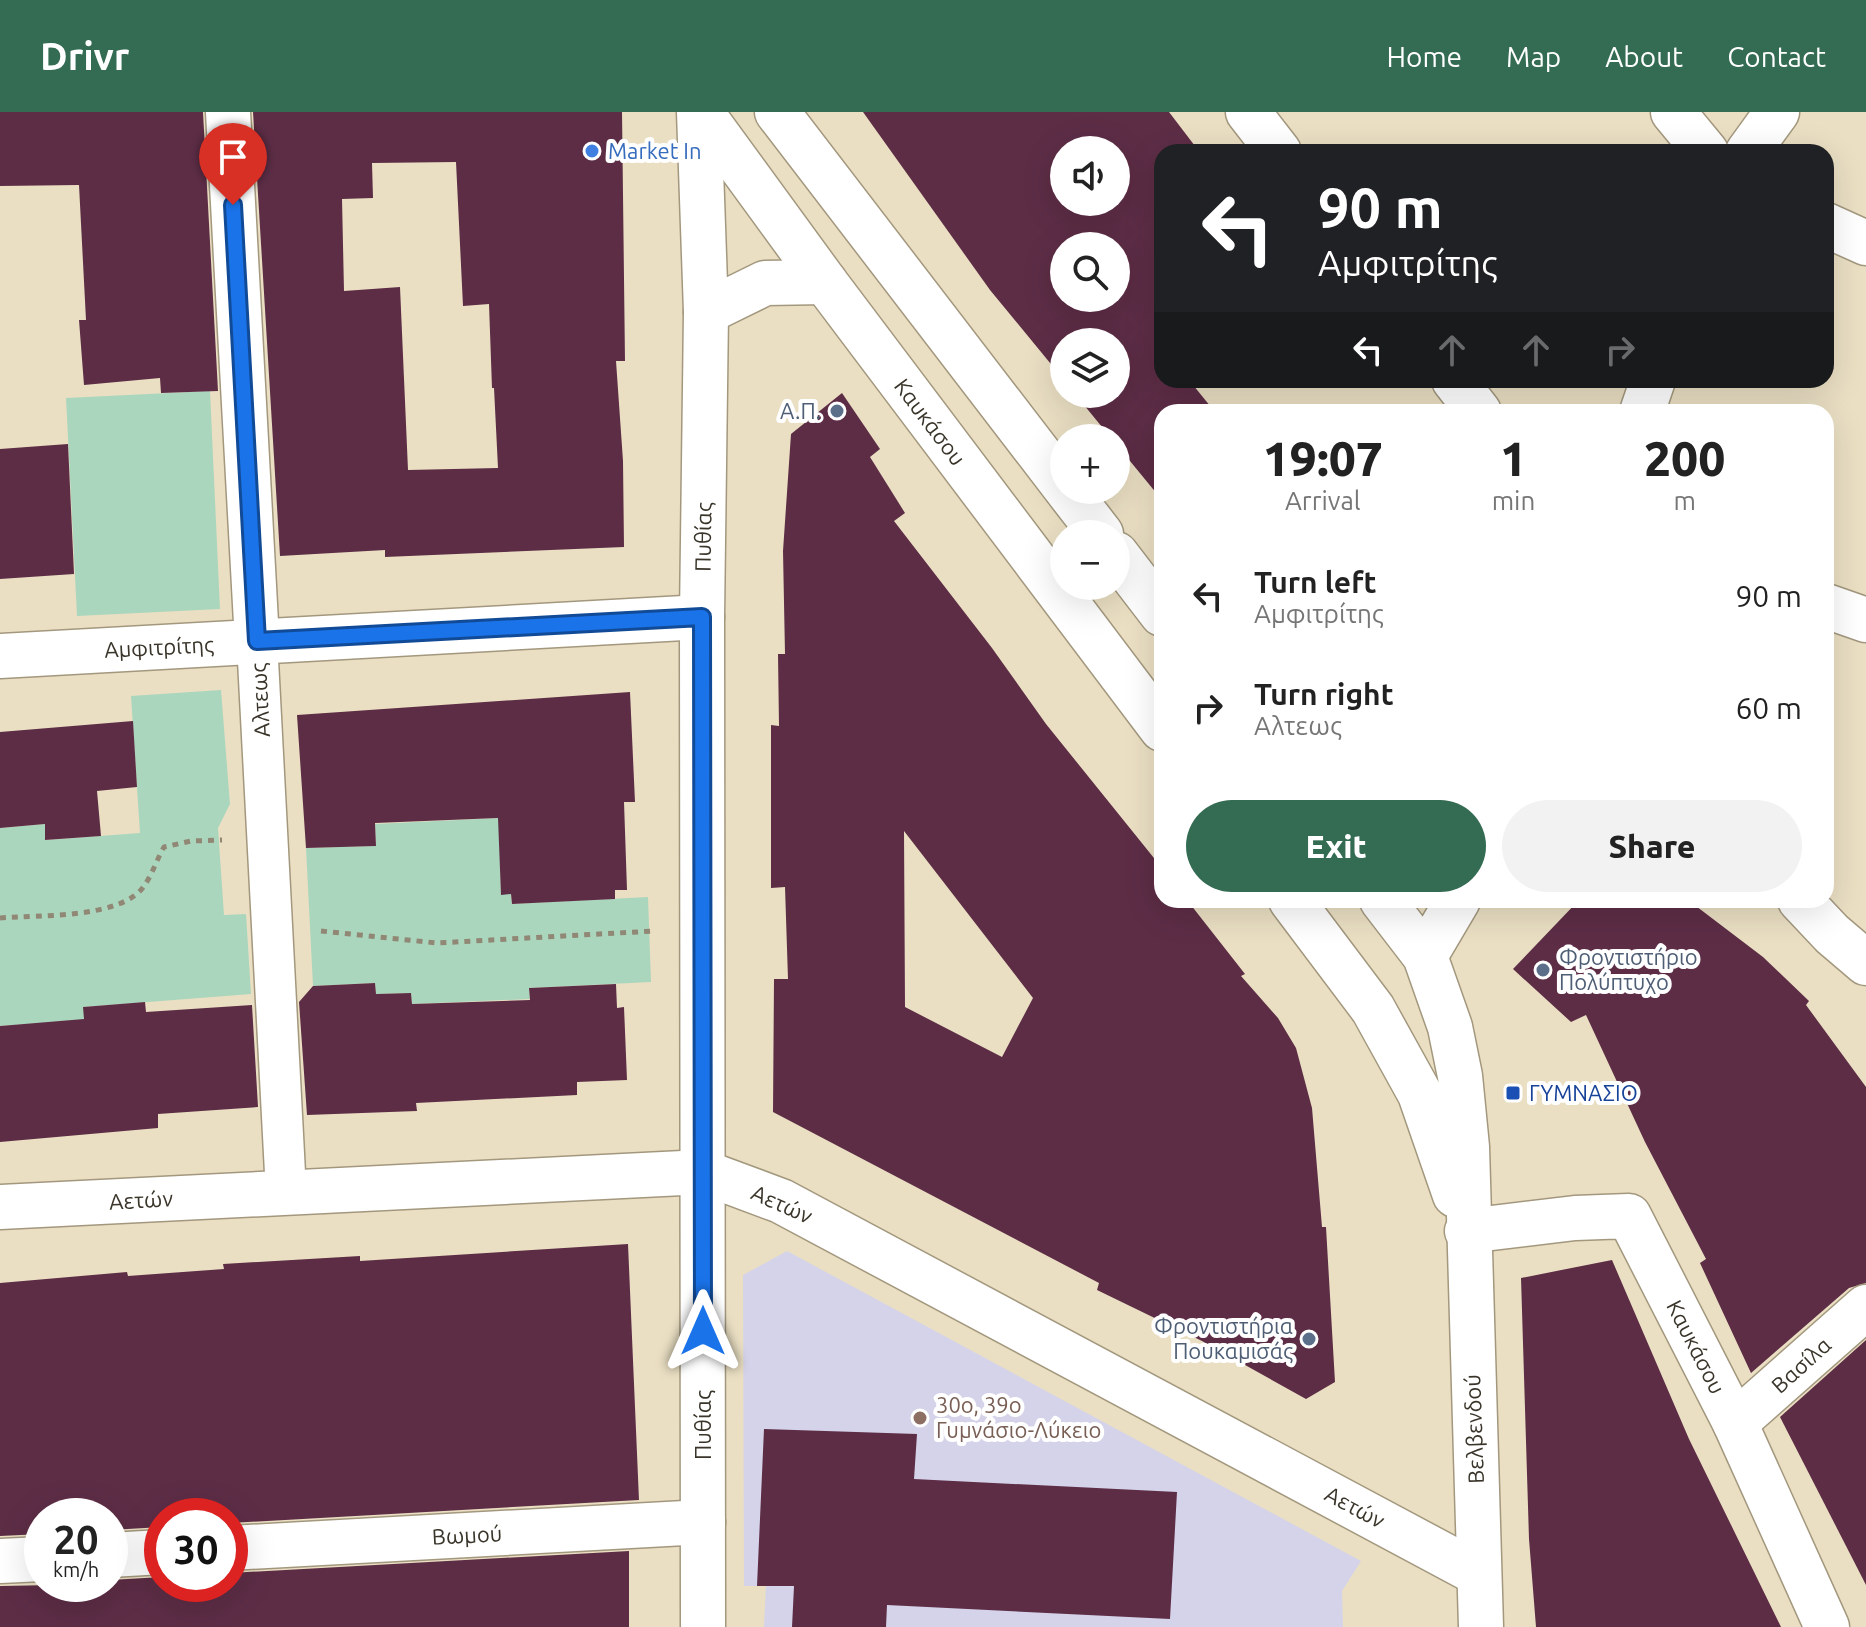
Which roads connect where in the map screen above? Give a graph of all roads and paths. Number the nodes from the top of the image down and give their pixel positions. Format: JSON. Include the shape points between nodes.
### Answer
{"nodes":[{"id":1,"x":228,"y":112,"type":"edge"},
{"id":2,"x":700,"y":112,"type":"edge"},
{"id":3,"x":777,"y":112,"type":"edge"},
{"id":4,"x":1248,"y":112,"type":"edge"},
{"id":5,"x":1673,"y":112,"type":"edge"},
{"id":6,"x":1777,"y":112,"type":"edge"},
{"id":7,"x":1273,"y":144,"type":"edge"},
{"id":8,"x":1699,"y":144,"type":"edge"},
{"id":9,"x":1754,"y":144,"type":"edge"},
{"id":10,"x":1834,"y":229,"type":"edge"},
{"id":11,"x":1866,"y":243,"type":"edge"},
{"id":12,"x":825,"y":282,"type":"junction"},
{"id":13,"x":706,"y":312,"type":"junction"},
{"id":14,"x":1460,"y":388,"type":"edge"},
{"id":15,"x":1473,"y":404,"type":"edge"},
{"id":16,"x":1050,"y":467,"type":"edge"},
{"id":17,"x":1078,"y":504,"type":"edge"},
{"id":18,"x":1090,"y":520,"type":"edge"},
{"id":19,"x":1130,"y":572,"type":"edge"},
{"id":20,"x":1154,"y":604,"type":"edge"},
{"id":21,"x":1834,"y":609,"type":"edge"},
{"id":22,"x":702,"y":617,"type":"junction"},
{"id":23,"x":1866,"y":620,"type":"edge"},
{"id":24,"x":257,"y":641,"type":"junction"},
{"id":25,"x":0,"y":656,"type":"edge"},
{"id":26,"x":1154,"y":718,"type":"edge"},
{"id":27,"x":267,"y":838,"type":"junction"},
{"id":28,"x":1297,"y":908,"type":"edge"},
{"id":29,"x":1388,"y":908,"type":"edge"},
{"id":30,"x":1453,"y":908,"type":"edge"},
{"id":31,"x":1808,"y":908,"type":"edge"},
{"id":32,"x":0,"y":918,"type":"edge"},
{"id":33,"x":272,"y":928,"type":"junction"},
{"id":34,"x":702,"y":928,"type":"junction"},
{"id":35,"x":1425,"y":956,"type":"junction"},
{"id":36,"x":1866,"y":963,"type":"edge"},
{"id":37,"x":703,"y":1172,"type":"junction"},
{"id":38,"x":286,"y":1192,"type":"junction"},
{"id":39,"x":0,"y":1207,"type":"edge"},
{"id":40,"x":1467,"y":1231,"type":"junction"},
{"id":41,"x":1866,"y":1307,"type":"edge"},
{"id":42,"x":1735,"y":1423,"type":"junction"},
{"id":43,"x":703,"y":1522,"type":"junction"},
{"id":44,"x":248,"y":1547,"type":"edge"},
{"id":45,"x":24,"y":1560,"type":"edge"},
{"id":46,"x":0,"y":1561,"type":"edge"},
{"id":47,"x":1479,"y":1574,"type":"junction"},
{"id":48,"x":703,"y":1627,"type":"edge"},
{"id":49,"x":1481,"y":1627,"type":"edge"},
{"id":50,"x":1827,"y":1627,"type":"edge"}],
"edges":[{"from":1,"to":24,"type":"street","name":"Αλτεως"},
{"from":2,"to":12,"type":"street","name":"Καυκάσου"},
{"from":2,"to":13,"type":"street","name":"Πυθίας"},
{"from":3,"to":16,"type":"street"},
{"from":4,"to":7,"type":"street"},
{"from":5,"to":8,"type":"street"},
{"from":6,"to":9,"type":"street"},
{"from":10,"to":11,"type":"street"},
{"from":12,"to":13,"type":"street","via":[[765,283]]},
{"from":12,"to":26,"type":"street","name":"Καυκάσου"},
{"from":13,"to":22,"type":"street","name":"Πυθίας"},
{"from":14,"to":15,"type":"street"},
{"from":17,"to":18,"type":"street"},
{"from":19,"to":20,"type":"street"},
{"from":21,"to":23,"type":"street"},
{"from":22,"to":24,"type":"street","name":"Αμφιτρίτης"},
{"from":22,"to":34,"type":"street","name":"Πυθίας"},
{"from":24,"to":25,"type":"street","name":"Αμφιτρίτης"},
{"from":24,"to":27,"type":"street","name":"Αλτεως"},
{"from":27,"to":32,"type":"path","via":[[164,847],[144,887],[129,901],[105,909]]},
{"from":27,"to":33,"type":"street","name":"Αλτεως"},
{"from":28,"to":40,"type":"street","via":[[1373,1009],[1420,1094]]},
{"from":29,"to":35,"type":"street"},
{"from":30,"to":35,"type":"street"},
{"from":31,"to":36,"type":"street"},
{"from":33,"to":34,"type":"path","via":[[437,943]]},
{"from":33,"to":38,"type":"street","name":"Αλτεως"},
{"from":34,"to":37,"type":"street","name":"Πυθίας"},
{"from":35,"to":40,"type":"street","via":[[1450,1027],[1460,1076]]},
{"from":37,"to":38,"type":"street","name":"Αετών"},
{"from":37,"to":43,"type":"street","name":"Πυθίας"},
{"from":37,"to":47,"type":"street","name":"Αετών","via":[[781,1201]]},
{"from":38,"to":39,"type":"street","name":"Αετών"},
{"from":40,"to":42,"type":"street","name":"Καυκάσου","via":[[1629,1216]]},
{"from":40,"to":47,"type":"street","name":"Βελβενδού"},
{"from":41,"to":42,"type":"street","name":"Βασίλα"},
{"from":42,"to":50,"type":"street","name":"Καυκάσου"},
{"from":43,"to":44,"type":"street","name":"Βωμού"},
{"from":43,"to":48,"type":"street","name":"Πυθίας"},
{"from":45,"to":46,"type":"street"},
{"from":47,"to":49,"type":"street","name":"Βελβενδού"}]}
